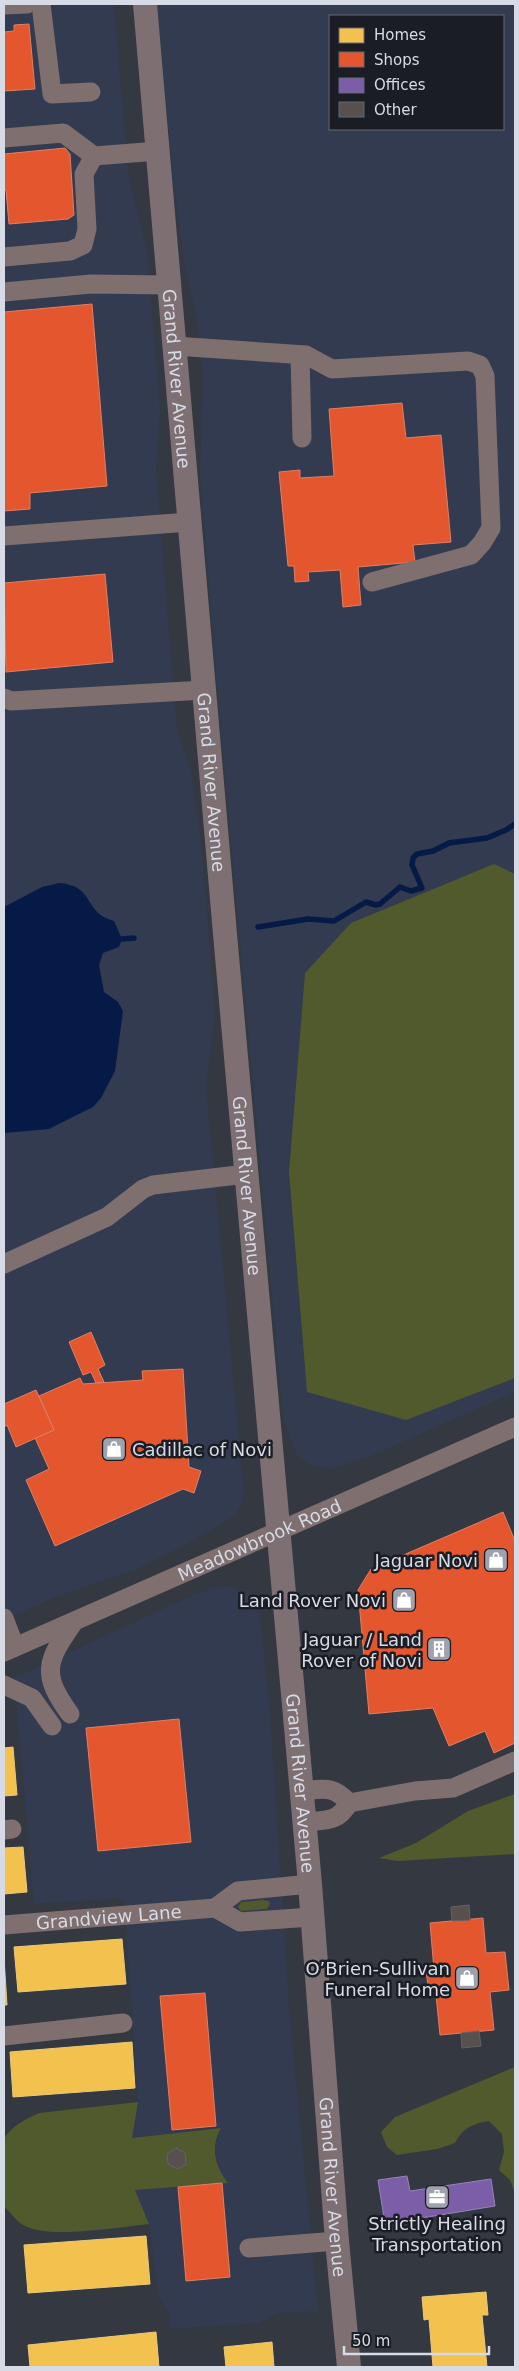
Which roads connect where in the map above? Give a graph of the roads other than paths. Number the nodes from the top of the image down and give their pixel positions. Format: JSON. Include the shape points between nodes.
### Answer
{"nodes":[{"id":1,"x":27,"y":4,"type":"edge"},
{"id":2,"x":41,"y":4,"type":"edge"},
{"id":3,"x":145,"y":4,"type":"edge"},
{"id":4,"x":4,"y":6,"type":"edge"},
{"id":5,"x":91,"y":92,"type":"dead end"},
{"id":6,"x":4,"y":138,"type":"edge"},
{"id":7,"x":158,"y":151,"type":"junction"},
{"id":8,"x":94,"y":156,"type":"junction"},
{"id":9,"x":4,"y":257,"type":"edge"},
{"id":10,"x":169,"y":286,"type":"junction"},
{"id":11,"x":4,"y":292,"type":"edge"},
{"id":12,"x":174,"y":346,"type":"junction"},
{"id":13,"x":300,"y":354,"type":"junction"},
{"id":14,"x":302,"y":438,"type":"dead end"},
{"id":15,"x":189,"y":522,"type":"junction"},
{"id":16,"x":4,"y":536,"type":"edge"},
{"id":17,"x":372,"y":582,"type":"dead end"},
{"id":18,"x":204,"y":690,"type":"junction"},
{"id":19,"x":4,"y":698,"type":"edge"},
{"id":20,"x":246,"y":1174,"type":"junction"},
{"id":21,"x":4,"y":1264,"type":"edge"},
{"id":22,"x":515,"y":1427,"type":"edge"},
{"id":23,"x":278,"y":1530,"type":"junction"},
{"id":24,"x":4,"y":1618,"type":"edge"},
{"id":25,"x":73,"y":1623,"type":"junction"},
{"id":26,"x":10,"y":1650,"type":"edge"},
{"id":27,"x":4,"y":1685,"type":"edge"},
{"id":28,"x":70,"y":1714,"type":"dead end"},
{"id":29,"x":52,"y":1726,"type":"dead end"},
{"id":30,"x":515,"y":1760,"type":"edge"},
{"id":31,"x":302,"y":1791,"type":"junction"},
{"id":32,"x":349,"y":1803,"type":"junction"},
{"id":33,"x":304,"y":1822,"type":"junction"},
{"id":34,"x":310,"y":1884,"type":"junction"},
{"id":35,"x":214,"y":1908,"type":"junction"},
{"id":36,"x":312,"y":1917,"type":"junction"},
{"id":37,"x":4,"y":1925,"type":"edge"},
{"id":38,"x":123,"y":2023,"type":"dead end"},
{"id":39,"x":4,"y":2036,"type":"edge"},
{"id":40,"x":337,"y":2241,"type":"junction"},
{"id":41,"x":249,"y":2248,"type":"dead end"},
{"id":42,"x":350,"y":2367,"type":"edge"}],
"edges":[{"from":1,"to":4,"type":"street"},
{"from":2,"to":5,"type":"street","via":[[52,94]]},
{"from":3,"to":7,"type":"main road","name":"Grand River Avenue"},
{"from":6,"to":8,"type":"street","via":[[63,133]]},
{"from":7,"to":8,"type":"street"},
{"from":7,"to":10,"type":"main road","name":"Grand River Avenue"},
{"from":8,"to":9,"type":"street","via":[[84,174],[87,228],[82,245],[70,251]]},
{"from":10,"to":11,"type":"street","via":[[91,284]]},
{"from":10,"to":12,"type":"main road","name":"Grand River Avenue"},
{"from":12,"to":13,"type":"street"},
{"from":12,"to":15,"type":"main road","name":"Grand River Avenue"},
{"from":13,"to":14,"type":"street"},
{"from":13,"to":17,"type":"street","via":[[332,369],[468,361],[480,365],[485,376],[490,528],[482,544],[471,554]]},
{"from":15,"to":16,"type":"street"},
{"from":15,"to":18,"type":"main road","name":"Grand River Avenue"},
{"from":18,"to":19,"type":"street","via":[[12,701]]},
{"from":18,"to":20,"type":"main road","name":"Grand River Avenue"},
{"from":20,"to":21,"type":"street","via":[[148,1187],[107,1217]]},
{"from":20,"to":23,"type":"main road","name":"Grand River Avenue"},
{"from":22,"to":23,"type":"street","name":"Meadowbrook Road"},
{"from":23,"to":25,"type":"street","name":"Meadowbrook Road"},
{"from":23,"to":31,"type":"main road","name":"Grand River Avenue"},
{"from":24,"to":26,"type":"street"},
{"from":25,"to":26,"type":"street","name":"Meadowbrook Road"},
{"from":25,"to":28,"type":"street","via":[[58,1645],[49,1667],[55,1694]]},
{"from":27,"to":29,"type":"street","via":[[32,1698]]},
{"from":30,"to":32,"type":"street","via":[[453,1788]]},
{"from":31,"to":32,"type":"street","via":[[334,1790]]},
{"from":31,"to":33,"type":"main road","name":"Grand River Avenue"},
{"from":32,"to":33,"type":"street","via":[[337,1818]]},
{"from":33,"to":34,"type":"main road","name":"Grand River Avenue"},
{"from":34,"to":35,"type":"street","via":[[238,1891]]},
{"from":34,"to":36,"type":"main road","name":"Grand River Avenue"},
{"from":35,"to":36,"type":"street","via":[[240,1922]]},
{"from":35,"to":37,"type":"street","name":"Grandview Lane"},
{"from":36,"to":40,"type":"main road","name":"Grand River Avenue"},
{"from":38,"to":39,"type":"street"},
{"from":40,"to":41,"type":"street"},
{"from":40,"to":42,"type":"main road","name":"Grand River Avenue"}]}
